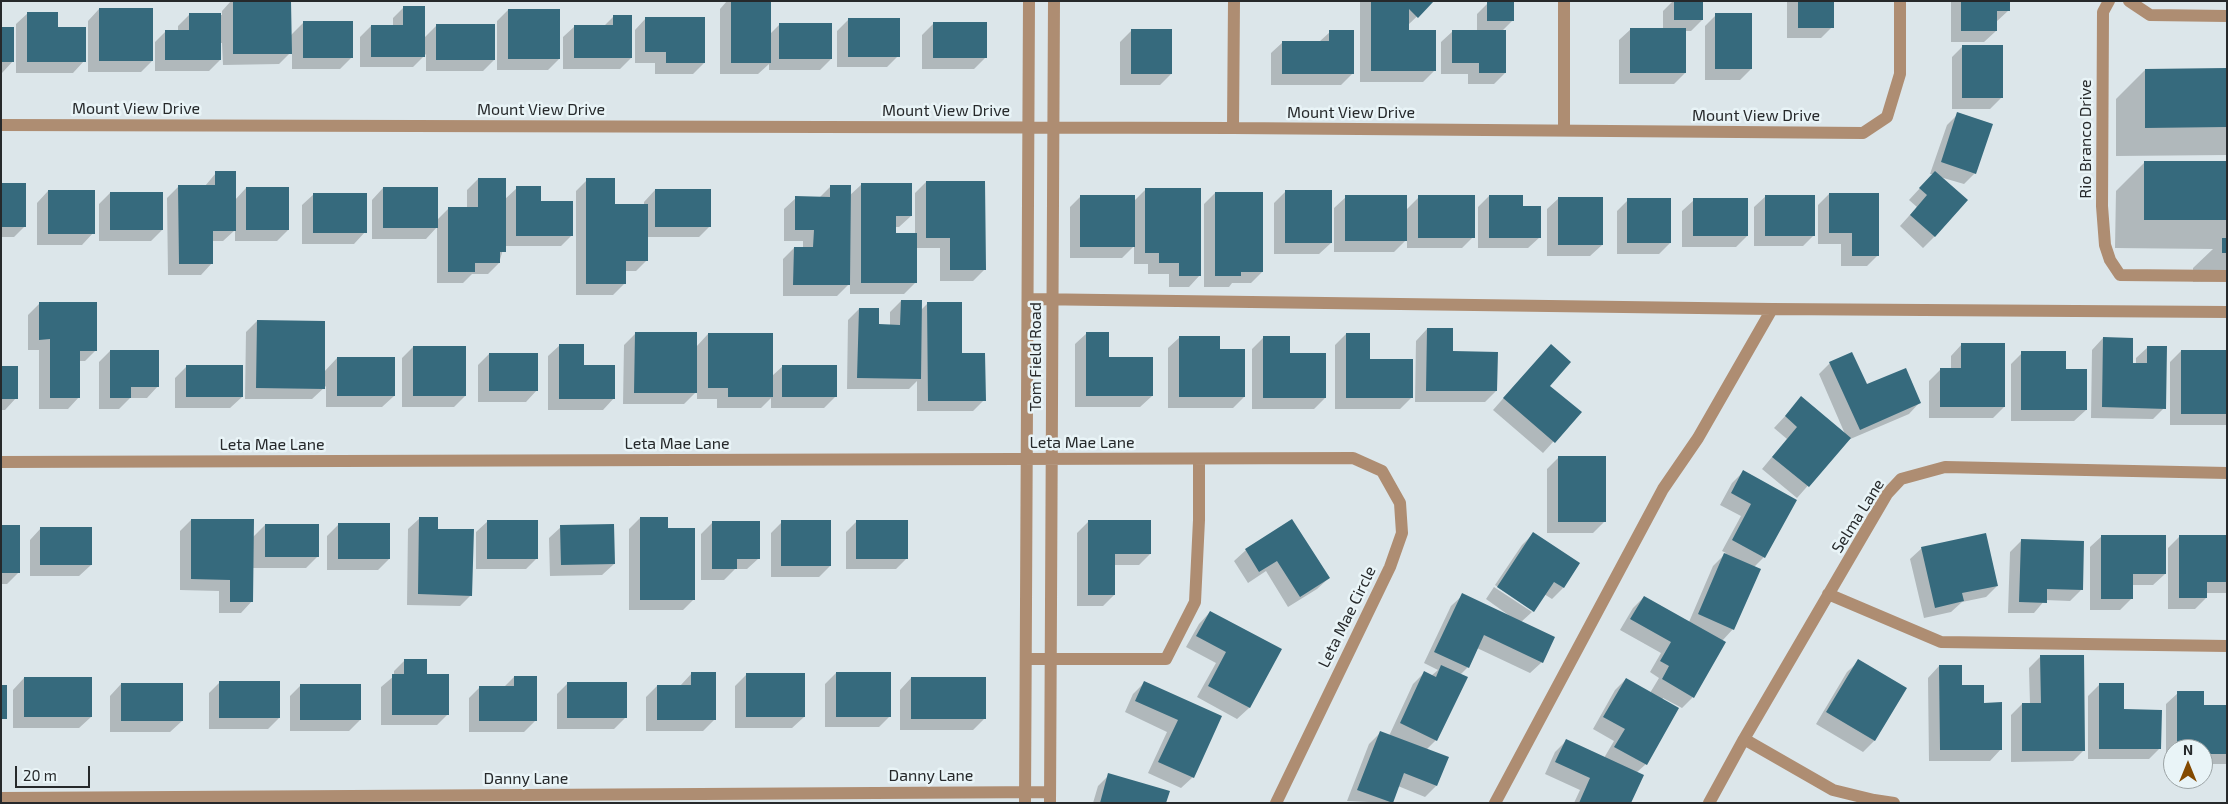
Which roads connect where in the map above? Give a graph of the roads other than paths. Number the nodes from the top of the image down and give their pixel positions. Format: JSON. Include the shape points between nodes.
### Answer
{"nodes":[{"id":1,"x":1029,"y":1,"type":"edge"},
{"id":2,"x":1054,"y":1,"type":"edge"},
{"id":3,"x":1234,"y":1,"type":"edge"},
{"id":4,"x":1564,"y":1,"type":"edge"},
{"id":5,"x":1900,"y":1,"type":"edge"},
{"id":6,"x":2109,"y":1,"type":"edge"},
{"id":7,"x":2129,"y":1,"type":"edge"},
{"id":8,"x":2227,"y":16,"type":"edge"},
{"id":9,"x":1,"y":125,"type":"edge"},
{"id":10,"x":1028,"y":128,"type":"junction"},
{"id":11,"x":1054,"y":128,"type":"junction"},
{"id":12,"x":1233,"y":128,"type":"junction"},
{"id":13,"x":1564,"y":130,"type":"junction"},
{"id":14,"x":2227,"y":276,"type":"edge"},
{"id":15,"x":1028,"y":299,"type":"junction"},
{"id":16,"x":1052,"y":299,"type":"junction"},
{"id":17,"x":1772,"y":309,"type":"junction"},
{"id":18,"x":2227,"y":312,"type":"edge"},
{"id":19,"x":1353,"y":458,"type":"joint"},
{"id":20,"x":1027,"y":459,"type":"junction"},
{"id":21,"x":1052,"y":459,"type":"junction"},
{"id":22,"x":1199,"y":459,"type":"junction"},
{"id":23,"x":1,"y":462,"type":"edge"},
{"id":24,"x":2227,"y":473,"type":"edge"},
{"id":25,"x":1828,"y":594,"type":"junction"},
{"id":26,"x":2227,"y":646,"type":"edge"},
{"id":27,"x":1026,"y":659,"type":"junction"},
{"id":28,"x":1051,"y":659,"type":"junction"},
{"id":29,"x":1744,"y":739,"type":"junction"},
{"id":30,"x":1026,"y":797,"type":"edge"},
{"id":31,"x":1050,"y":797,"type":"edge"},
{"id":32,"x":1,"y":798,"type":"edge"},
{"id":33,"x":1276,"y":803,"type":"edge"},
{"id":34,"x":1494,"y":803,"type":"edge"},
{"id":35,"x":1709,"y":803,"type":"edge"},
{"id":36,"x":1894,"y":803,"type":"edge"}],
"edges":[{"from":1,"to":10,"type":"street","name":"Tom Field Road"},
{"from":2,"to":11,"type":"street","name":"Tom Field Road"},
{"from":3,"to":12,"type":"street"},
{"from":4,"to":13,"type":"street"},
{"from":5,"to":13,"type":"street","name":"Mount View Drive","via":[[1900,74],[1887,118],[1863,133]]},
{"from":6,"to":14,"type":"street","name":"Rio Branco Drive","via":[[2103,12],[2102,206],[2105,245],[2110,260],[2120,275]]},
{"from":7,"to":8,"type":"street","via":[[2150,15]]},
{"from":9,"to":10,"type":"street","name":"Mount View Drive"},
{"from":10,"to":11,"type":"street","name":"Mount View Drive"},
{"from":10,"to":15,"type":"street","name":"Tom Field Road"},
{"from":11,"to":12,"type":"street","name":"Mount View Drive"},
{"from":11,"to":16,"type":"street","name":"Tom Field Road"},
{"from":12,"to":13,"type":"street","name":"Mount View Drive"},
{"from":15,"to":16,"type":"street"},
{"from":15,"to":20,"type":"street","name":"Tom Field Road"},
{"from":16,"to":17,"type":"street"},
{"from":16,"to":21,"type":"street","name":"Tom Field Road"},
{"from":17,"to":18,"type":"street"},
{"from":17,"to":34,"type":"street","via":[[1698,438],[1663,489]]},
{"from":19,"to":22,"type":"street","name":"Leta Mae Lane"},
{"from":19,"to":33,"type":"street","name":"Leta Mae Circle","via":[[1382,471],[1400,503],[1402,533],[1390,567]]},
{"from":20,"to":21,"type":"street","name":"Leta Mae Lane"},
{"from":20,"to":23,"type":"street","name":"Leta Mae Lane"},
{"from":20,"to":27,"type":"street","name":"Tom Field Road"},
{"from":21,"to":22,"type":"street","name":"Leta Mae Lane"},
{"from":21,"to":28,"type":"street","name":"Tom Field Road"},
{"from":22,"to":28,"type":"street","via":[[1195,602],[1166,659]]},
{"from":24,"to":25,"type":"street","name":"Selma Lane","via":[[1945,467],[1901,480],[1887,494]]},
{"from":25,"to":26,"type":"street","via":[[1941,642]]},
{"from":25,"to":29,"type":"street","name":"Selma Lane"},
{"from":27,"to":28,"type":"street"},
{"from":27,"to":30,"type":"street","name":"Tom Field Road"},
{"from":28,"to":31,"type":"street","name":"Tom Field Road"},
{"from":29,"to":35,"type":"street","name":"Selma Lane"},
{"from":29,"to":36,"type":"street","via":[[1833,790]]},
{"from":30,"to":31,"type":"street","name":"Danny Lane"},
{"from":30,"to":32,"type":"street","name":"Danny Lane"}]}
